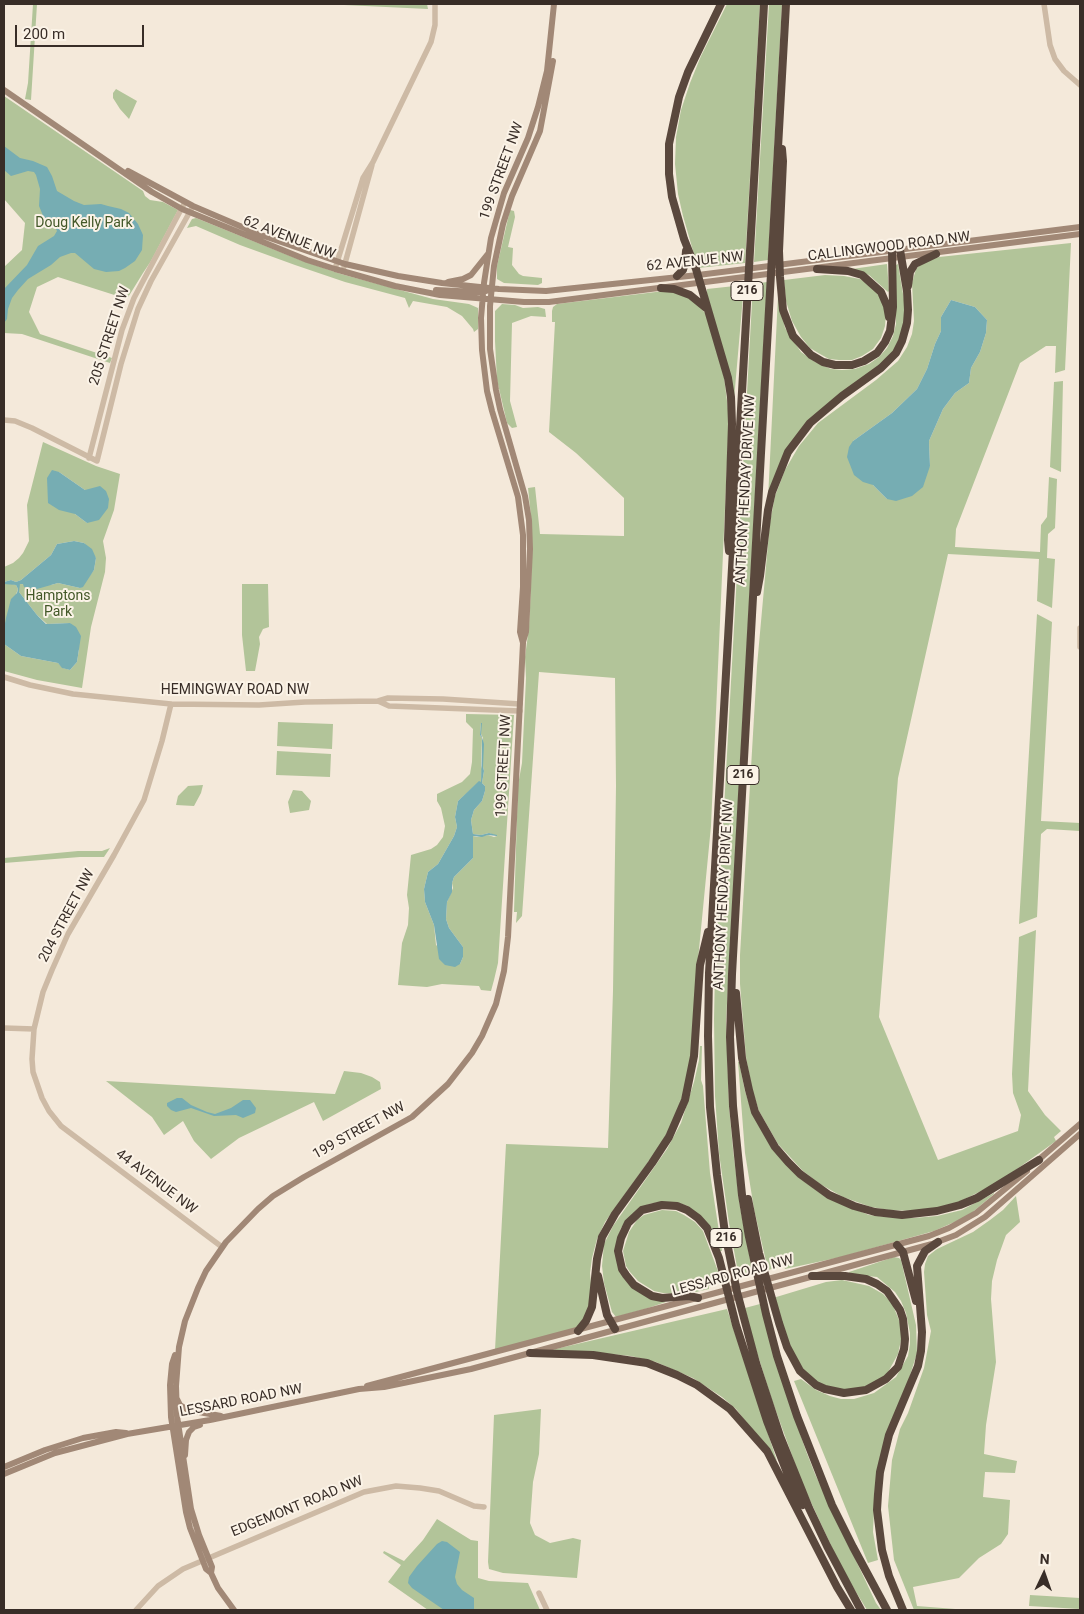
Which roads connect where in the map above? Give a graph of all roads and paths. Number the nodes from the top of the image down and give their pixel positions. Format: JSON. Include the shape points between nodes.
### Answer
{"nodes":[{"id":1,"x":435,"y":4,"type":"edge"},
{"id":2,"x":555,"y":4,"type":"edge"},
{"id":3,"x":721,"y":4,"type":"edge"},
{"id":4,"x":764,"y":4,"type":"edge"},
{"id":5,"x":786,"y":4,"type":"edge"},
{"id":6,"x":1044,"y":4,"type":"edge"},
{"id":7,"x":1080,"y":85,"type":"edge"},
{"id":8,"x":4,"y":90,"type":"edge"},
{"id":9,"x":780,"y":122,"type":"junction"},
{"id":10,"x":373,"y":162,"type":"junction"},
{"id":11,"x":184,"y":206,"type":"junction"},
{"id":12,"x":192,"y":210,"type":"junction"},
{"id":13,"x":1080,"y":227,"type":"edge"},
{"id":14,"x":1080,"y":234,"type":"edge"},
{"id":15,"x":686,"y":246,"type":"junction"},
{"id":16,"x":898,"y":253,"type":"junction"},
{"id":17,"x":488,"y":254,"type":"junction"},
{"id":18,"x":936,"y":254,"type":"junction"},
{"id":19,"x":892,"y":259,"type":"junction"},
{"id":20,"x":337,"y":261,"type":"junction"},
{"id":21,"x":345,"y":264,"type":"junction"},
{"id":22,"x":817,"y":268,"type":"junction"},
{"id":23,"x":334,"y":269,"type":"junction"},
{"id":24,"x":343,"y":272,"type":"junction"},
{"id":25,"x":698,"y":275,"type":"junction"},
{"id":26,"x":676,"y":276,"type":"junction"},
{"id":27,"x":442,"y":283,"type":"junction"},
{"id":28,"x":700,"y":283,"type":"junction"},
{"id":29,"x":492,"y":288,"type":"junction"},
{"id":30,"x":661,"y":288,"type":"junction"},
{"id":31,"x":907,"y":291,"type":"junction"},
{"id":32,"x":483,"y":293,"type":"junction"},
{"id":33,"x":491,"y":300,"type":"junction"},
{"id":34,"x":707,"y":309,"type":"junction"},
{"id":35,"x":890,"y":331,"type":"junction"},
{"id":36,"x":4,"y":420,"type":"edge"},
{"id":37,"x":89,"y":458,"type":"junction"},
{"id":38,"x":731,"y":578,"type":"junction"},
{"id":39,"x":752,"y":614,"type":"junction"},
{"id":40,"x":1080,"y":628,"type":"edge"},
{"id":41,"x":523,"y":643,"type":"junction"},
{"id":42,"x":1080,"y":648,"type":"edge"},
{"id":43,"x":4,"y":677,"type":"edge"},
{"id":44,"x":171,"y":704,"type":"junction"},
{"id":45,"x":520,"y":707,"type":"junction"},
{"id":46,"x":713,"y":914,"type":"junction"},
{"id":47,"x":734,"y":937,"type":"junction"},
{"id":48,"x":4,"y":1028,"type":"edge"},
{"id":49,"x":34,"y":1029,"type":"junction"},
{"id":50,"x":1080,"y":1124,"type":"edge"},
{"id":51,"x":734,"y":1125,"type":"junction"},
{"id":52,"x":1080,"y":1134,"type":"edge"},
{"id":53,"x":76,"y":1137,"type":"joint"},
{"id":54,"x":1039,"y":1160,"type":"junction"},
{"id":55,"x":938,"y":1242,"type":"junction"},
{"id":56,"x":897,"y":1245,"type":"junction"},
{"id":57,"x":222,"y":1247,"type":"junction"},
{"id":58,"x":903,"y":1252,"type":"junction"},
{"id":59,"x":597,"y":1259,"type":"junction"},
{"id":60,"x":812,"y":1276,"type":"junction"},
{"id":61,"x":698,"y":1298,"type":"junction"},
{"id":62,"x":610,"y":1322,"type":"junction"},
{"id":63,"x":921,"y":1322,"type":"junction"},
{"id":64,"x":615,"y":1329,"type":"junction"},
{"id":65,"x":578,"y":1331,"type":"junction"},
{"id":66,"x":179,"y":1347,"type":"junction"},
{"id":67,"x":530,"y":1353,"type":"junction"},
{"id":68,"x":359,"y":1390,"type":"junction"},
{"id":69,"x":176,"y":1398,"type":"junction"},
{"id":70,"x":225,"y":1417,"type":"junction"},
{"id":71,"x":210,"y":1420,"type":"junction"},
{"id":72,"x":175,"y":1426,"type":"junction"},
{"id":73,"x":128,"y":1434,"type":"junction"},
{"id":74,"x":4,"y":1467,"type":"edge"},
{"id":75,"x":184,"y":1471,"type":"junction"},
{"id":76,"x":4,"y":1474,"type":"edge"},
{"id":77,"x":484,"y":1507,"type":"dead end"},
{"id":78,"x":827,"y":1546,"type":"junction"},
{"id":79,"x":206,"y":1559,"type":"junction"},
{"id":80,"x":539,"y":1593,"type":"dead end"},
{"id":81,"x":136,"y":1610,"type":"edge"},
{"id":82,"x":234,"y":1610,"type":"edge"},
{"id":83,"x":547,"y":1610,"type":"edge"},
{"id":84,"x":851,"y":1610,"type":"edge"},
{"id":85,"x":861,"y":1610,"type":"edge"},
{"id":86,"x":887,"y":1610,"type":"edge"},
{"id":87,"x":903,"y":1610,"type":"edge"}],
"edges":[{"from":1,"to":10,"type":"street","via":[[431,42]]},
{"from":2,"to":17,"type":"main road","name":"199 STREET NW","via":[[547,72],[538,107],[501,203]]},
{"from":2,"to":29,"type":"main road","name":"199 STREET NW","via":[[555,41],[541,124],[503,224]]},
{"from":3,"to":15,"type":"highway","via":[[678,97],[669,144],[672,197]]},
{"from":4,"to":38,"type":"highway","name":"ANTHONY HENDAY DRIVE NW","number":"216"},
{"from":5,"to":9,"type":"highway","name":"ANTHONY HENDAY DRIVE NW","number":"216"},
{"from":6,"to":7,"type":"street","via":[[1055,59]]},
{"from":8,"to":11,"type":"main road","name":"62 AVENUE NW","via":[[152,192]]},
{"from":9,"to":35,"type":"highway","via":[[783,161],[781,294],[793,336],[811,355],[823,362],[852,365],[876,352]]},
{"from":9,"to":39,"type":"highway","name":"ANTHONY HENDAY DRIVE NW","number":"216"},
{"from":10,"to":20,"type":"street","via":[[363,178]]},
{"from":10,"to":21,"type":"street"},
{"from":11,"to":12,"type":"main road","name":"62 AVENUE NW"},
{"from":11,"to":37,"type":"street","name":"205 STREET NW","via":[[134,298],[120,338]]},
{"from":12,"to":20,"type":"main road","name":"62 AVENUE NW"},
{"from":12,"to":23,"type":"main road","name":"62 AVENUE NW"},
{"from":12,"to":37,"type":"street","name":"205 STREET NW","via":[[138,309],[97,461]]},
{"from":13,"to":16,"type":"main road","name":"CALLINGWOOD ROAD NW"},
{"from":14,"to":18,"type":"main road","name":"CALLINGWOOD ROAD NW"},
{"from":15,"to":25,"type":"highway"},
{"from":15,"to":26,"type":"highway","via":[[683,270]]},
{"from":16,"to":18,"type":"main road","name":"CALLINGWOOD ROAD NW"},
{"from":16,"to":19,"type":"highway"},
{"from":16,"to":25,"type":"main road","name":"62 AVENUE NW"},
{"from":16,"to":31,"type":"highway"},
{"from":17,"to":27,"type":"main road","via":[[468,277]]},
{"from":17,"to":32,"type":"main road","name":"199 STREET NW"},
{"from":18,"to":31,"type":"highway","via":[[915,264],[910,272]]},
{"from":19,"to":22,"type":"main road","name":"CALLINGWOOD ROAD NW"},
{"from":19,"to":35,"type":"highway"},
{"from":20,"to":21,"type":"main road","name":"62 AVENUE NW"},
{"from":20,"to":23,"type":"street"},
{"from":21,"to":24,"type":"street"},
{"from":21,"to":27,"type":"main road","name":"62 AVENUE NW"},
{"from":22,"to":28,"type":"main road","name":"CALLINGWOOD ROAD NW"},
{"from":22,"to":35,"type":"highway","via":[[855,273],[873,284],[887,306]]},
{"from":23,"to":24,"type":"main road","name":"62 AVENUE NW"},
{"from":24,"to":32,"type":"main road","name":"62 AVENUE NW","via":[[421,292]]},
{"from":25,"to":26,"type":"main road","name":"62 AVENUE NW"},
{"from":25,"to":28,"type":"highway"},
{"from":26,"to":29,"type":"main road","name":"62 AVENUE NW","via":[[546,291]]},
{"from":27,"to":32,"type":"main road","name":"62 AVENUE NW"},
{"from":28,"to":30,"type":"main road","name":"62 AVENUE NW"},
{"from":28,"to":34,"type":"highway"},
{"from":29,"to":32,"type":"main road"},
{"from":29,"to":33,"type":"main road","name":"199 STREET NW"},
{"from":30,"to":33,"type":"main road","name":"62 AVENUE NW","via":[[548,302]]},
{"from":30,"to":34,"type":"highway","via":[[690,294]]},
{"from":31,"to":39,"type":"highway","via":[[907,323],[896,353],[882,368],[810,423],[786,457],[768,510]]},
{"from":32,"to":33,"type":"main road","name":"62 AVENUE NW"},
{"from":32,"to":41,"type":"main road","name":"199 STREET NW","via":[[482,350],[488,391],[518,496],[522,535],[520,632]]},
{"from":33,"to":41,"type":"main road","name":"199 STREET NW","via":[[490,342],[496,390],[525,496],[528,520],[530,548]]},
{"from":34,"to":38,"type":"highway","via":[[731,398],[728,540]]},
{"from":36,"to":37,"type":"street","via":[[32,428]]},
{"from":38,"to":46,"type":"highway","name":"ANTHONY HENDAY DRIVE NW","number":"216"},
{"from":39,"to":47,"type":"highway","name":"ANTHONY HENDAY DRIVE NW","number":"216"},
{"from":40,"to":42,"type":"street"},
{"from":41,"to":45,"type":"main road","name":"199 STREET NW"},
{"from":43,"to":44,"type":"street","name":"HEMINGWAY ROAD NW","via":[[73,694]]},
{"from":44,"to":45,"type":"street","name":"HEMINGWAY ROAD NW","via":[[378,701],[388,698]]},
{"from":44,"to":49,"type":"street","name":"204 STREET NW","via":[[144,800],[68,934],[43,992]]},
{"from":45,"to":57,"type":"main road","name":"199 STREET NW","via":[[508,942],[498,994],[482,1036],[461,1069],[418,1112],[274,1196]]},
{"from":46,"to":59,"type":"highway","via":[[700,965],[694,1056],[685,1100],[669,1137],[607,1227]]},
{"from":46,"to":78,"type":"highway","name":"ANTHONY HENDAY DRIVE NW","number":"216","via":[[708,1072],[725,1234],[745,1325],[767,1399],[793,1470]]},
{"from":47,"to":51,"type":"highway","name":"ANTHONY HENDAY DRIVE NW","number":"216","via":[[730,1037]]},
{"from":47,"to":54,"type":"highway","via":[[739,1037],[755,1112],[775,1146],[800,1174],[817,1187],[864,1209],[902,1215],[925,1213],[970,1201]]},
{"from":48,"to":49,"type":"street"},
{"from":49,"to":53,"type":"street","name":"204 STREET NW","via":[[32,1059],[37,1086],[49,1111]]},
{"from":50,"to":54,"type":"main road","name":"LESSARD ROAD NW"},
{"from":51,"to":60,"type":"highway","via":[[759,1253],[793,1360],[816,1385],[844,1393],[866,1390],[886,1379],[898,1367],[905,1344],[900,1310],[887,1291],[866,1279]]},
{"from":51,"to":86,"type":"highway","name":"ANTHONY HENDAY DRIVE NW","number":"216","via":[[749,1237],[787,1387],[832,1505]]},
{"from":52,"to":55,"type":"main road","name":"LESSARD ROAD NW","via":[[985,1217]]},
{"from":53,"to":57,"type":"street","name":"44 AVENUE NW"},
{"from":54,"to":56,"type":"main road","name":"LESSARD ROAD NW","via":[[961,1222]]},
{"from":55,"to":58,"type":"main road","name":"LESSARD ROAD NW"},
{"from":55,"to":63,"type":"highway","via":[[925,1251],[917,1266]]},
{"from":56,"to":58,"type":"highway"},
{"from":56,"to":61,"type":"main road","name":"LESSARD ROAD NW"},
{"from":57,"to":66,"type":"main road","name":"199 STREET NW","via":[[193,1298]]},
{"from":58,"to":60,"type":"main road","name":"LESSARD ROAD NW"},
{"from":58,"to":63,"type":"highway"},
{"from":59,"to":62,"type":"highway","via":[[601,1293]]},
{"from":59,"to":65,"type":"highway","via":[[592,1307]]},
{"from":60,"to":64,"type":"main road","name":"LESSARD ROAD NW"},
{"from":61,"to":62,"type":"main road","name":"LESSARD ROAD NW"},
{"from":61,"to":78,"type":"highway","via":[[652,1296],[634,1285],[626,1275],[618,1251],[621,1238],[628,1223],[642,1210],[662,1205],[677,1206],[698,1218],[707,1228],[719,1258],[736,1325],[767,1421],[792,1483]]},
{"from":62,"to":64,"type":"highway"},
{"from":62,"to":65,"type":"main road","name":"LESSARD ROAD NW"},
{"from":63,"to":87,"type":"highway","via":[[918,1366],[889,1436],[880,1472],[877,1510],[882,1550]]},
{"from":64,"to":67,"type":"main road","name":"LESSARD ROAD NW"},
{"from":65,"to":68,"type":"main road","name":"LESSARD ROAD NW"},
{"from":66,"to":69,"type":"main road","name":"199 STREET NW"},
{"from":66,"to":72,"type":"main road","name":"199 STREET NW","via":[[172,1364],[170,1402]]},
{"from":67,"to":68,"type":"main road","name":"LESSARD ROAD NW","via":[[454,1373]]},
{"from":67,"to":84,"type":"highway","via":[[593,1355],[646,1363],[698,1385],[730,1409],[767,1451]]},
{"from":68,"to":70,"type":"main road","name":"LESSARD ROAD NW"},
{"from":69,"to":70,"type":"main road","via":[[185,1409]]},
{"from":69,"to":72,"type":"main road","name":"199 STREET NW"},
{"from":70,"to":71,"type":"main road","name":"LESSARD ROAD NW"},
{"from":71,"to":72,"type":"main road","name":"LESSARD ROAD NW"},
{"from":71,"to":75,"type":"main road","via":[[189,1432]]},
{"from":72,"to":73,"type":"main road","name":"LESSARD ROAD NW"},
{"from":72,"to":75,"type":"main road","name":"199 STREET NW"},
{"from":72,"to":79,"type":"main road","name":"199 STREET NW","via":[[186,1512],[190,1528]]},
{"from":73,"to":74,"type":"main road","name":"LESSARD ROAD NW","via":[[116,1432],[83,1438]]},
{"from":73,"to":76,"type":"main road","name":"LESSARD ROAD NW","via":[[55,1453]]},
{"from":75,"to":79,"type":"main road","name":"199 STREET NW"},
{"from":77,"to":79,"type":"street","name":"EDGEMONT ROAD NW","via":[[432,1489],[396,1486],[374,1489]]},
{"from":78,"to":85,"type":"highway","name":"ANTHONY HENDAY DRIVE NW","number":"216"},
{"from":79,"to":81,"type":"street","name":"EDGEMONT ROAD NW","via":[[166,1580]]},
{"from":79,"to":82,"type":"main road","name":"199 STREET NW","via":[[212,1566],[211,1573],[218,1588]]},
{"from":80,"to":83,"type":"street"}]}
